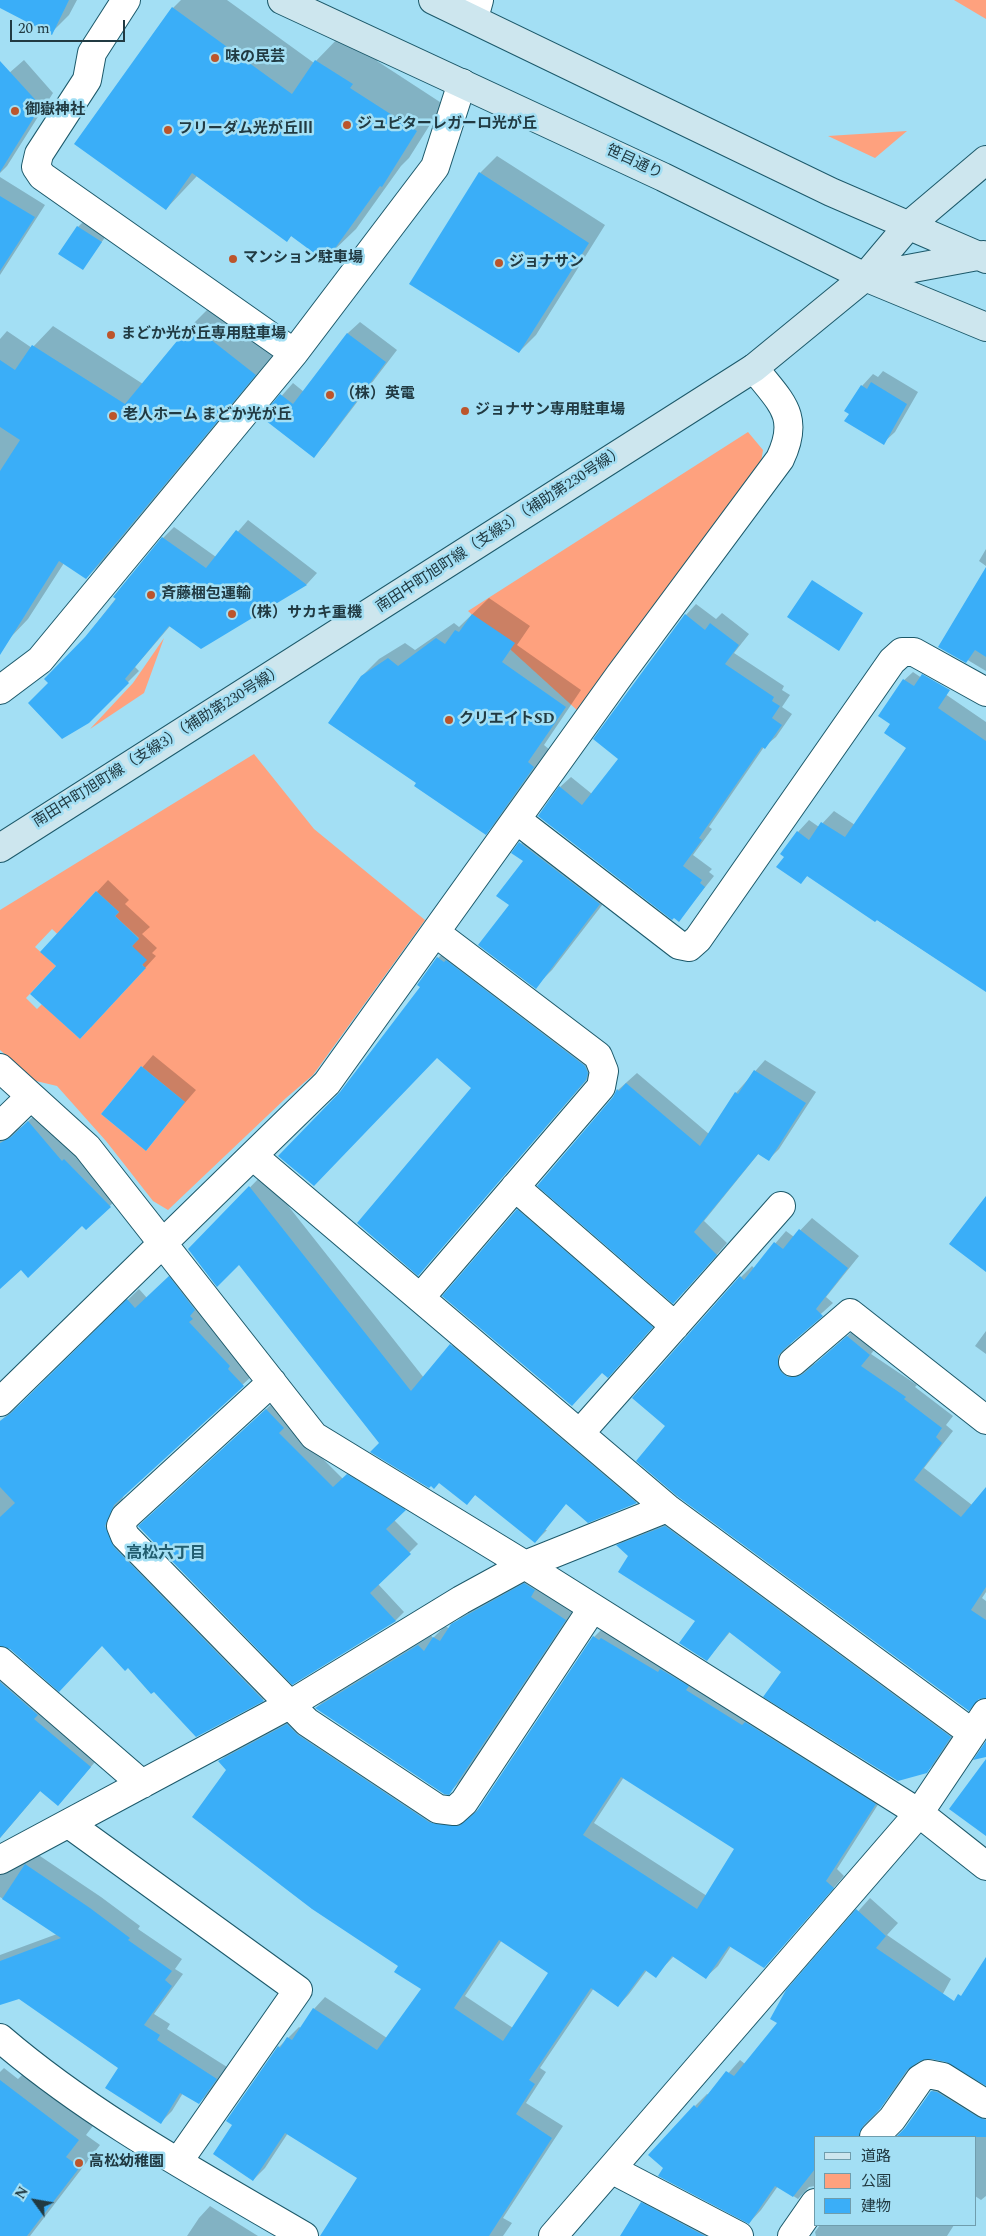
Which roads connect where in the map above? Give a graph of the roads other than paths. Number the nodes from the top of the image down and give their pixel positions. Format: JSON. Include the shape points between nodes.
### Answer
{"nodes":[{"id":1,"x":126,"y":0,"type":"edge"},
{"id":2,"x":282,"y":0,"type":"edge"},
{"id":3,"x":433,"y":0,"type":"edge"},
{"id":4,"x":476,"y":9,"type":"edge"},
{"id":5,"x":462,"y":83,"type":"junction"},
{"id":6,"x":986,"y":160,"type":"edge"},
{"id":7,"x":908,"y":226,"type":"junction"},
{"id":8,"x":984,"y":256,"type":"edge"},
{"id":9,"x":865,"y":277,"type":"junction"},
{"id":10,"x":986,"y":328,"type":"edge"},
{"id":11,"x":294,"y":353,"type":"junction"},
{"id":12,"x":754,"y":368,"type":"junction"},
{"id":13,"x":0,"y":690,"type":"edge"},
{"id":14,"x":986,"y":692,"type":"edge"},
{"id":15,"x":517,"y":820,"type":"junction"},
{"id":16,"x":0,"y":848,"type":"edge"},
{"id":17,"x":436,"y":933,"type":"junction"},
{"id":18,"x":0,"y":1068,"type":"edge"},
{"id":19,"x":30,"y":1097,"type":"junction"},
{"id":20,"x":0,"y":1126,"type":"edge"},
{"id":21,"x":253,"y":1156,"type":"junction"},
{"id":22,"x":515,"y":1187,"type":"junction"},
{"id":23,"x":781,"y":1206,"type":"dead end"},
{"id":24,"x":163,"y":1244,"type":"junction"},
{"id":25,"x":420,"y":1298,"type":"junction"},
{"id":26,"x":675,"y":1326,"type":"junction"},
{"id":27,"x":793,"y":1362,"type":"dead end"},
{"id":28,"x":272,"y":1382,"type":"junction"},
{"id":29,"x":0,"y":1402,"type":"edge"},
{"id":30,"x":986,"y":1420,"type":"edge"},
{"id":31,"x":580,"y":1433,"type":"junction"},
{"id":32,"x":666,"y":1508,"type":"junction"},
{"id":33,"x":525,"y":1566,"type":"junction"},
{"id":34,"x":592,"y":1609,"type":"junction"},
{"id":35,"x":0,"y":1661,"type":"edge"},
{"id":36,"x":289,"y":1705,"type":"junction"},
{"id":37,"x":979,"y":1723,"type":"edge"},
{"id":38,"x":142,"y":1784,"type":"junction"},
{"id":39,"x":919,"y":1813,"type":"junction"},
{"id":40,"x":69,"y":1824,"type":"junction"},
{"id":41,"x":0,"y":1860,"type":"edge"},
{"id":42,"x":986,"y":1866,"type":"edge"},
{"id":43,"x":0,"y":2038,"type":"edge"},
{"id":44,"x":986,"y":2104,"type":"edge"},
{"id":45,"x":875,"y":2136,"type":"edge"},
{"id":46,"x":178,"y":2162,"type":"junction"},
{"id":47,"x":611,"y":2168,"type":"junction"},
{"id":48,"x":814,"y":2204,"type":"edge"},
{"id":49,"x":304,"y":2236,"type":"edge"},
{"id":50,"x":553,"y":2236,"type":"edge"},
{"id":51,"x":740,"y":2236,"type":"edge"},
{"id":52,"x":792,"y":2236,"type":"edge"}],
"edges":[{"from":1,"to":11,"type":"street","via":[[92,53],[87,80],[39,154],[36,167],[42,176]]},
{"from":2,"to":5,"type":"main road","name":"笹目通り"},
{"from":3,"to":4,"type":"main road"},
{"from":4,"to":7,"type":"main road","via":[[831,192]]},
{"from":5,"to":9,"type":"main road","name":"笹目通り"},
{"from":5,"to":11,"type":"street","via":[[435,167]]},
{"from":6,"to":7,"type":"main road","name":"南田中町旭町線（支線3）（補助第230号線）"},
{"from":7,"to":8,"type":"main road"},
{"from":7,"to":9,"type":"main road","name":"南田中町旭町線（支線3）（補助第230号線）"},
{"from":8,"to":9,"type":"main road"},
{"from":9,"to":10,"type":"main road","name":"笹目通り"},
{"from":9,"to":12,"type":"main road","name":"南田中町旭町線（支線3）（補助第230号線）"},
{"from":11,"to":13,"type":"street","via":[[40,660]]},
{"from":12,"to":15,"type":"street","via":[[786,410],[790,428],[780,459]]},
{"from":12,"to":16,"type":"main road","name":"南田中町旭町線（支線3）（補助第230号線）"},
{"from":14,"to":15,"type":"street","via":[[914,652],[902,652],[892,661],[690,947],[679,945]]},
{"from":15,"to":17,"type":"street"},
{"from":17,"to":21,"type":"street","via":[[327,1083]]},
{"from":17,"to":22,"type":"street","via":[[598,1056],[604,1070],[601,1087]]},
{"from":18,"to":19,"type":"street"},
{"from":19,"to":20,"type":"street"},
{"from":19,"to":24,"type":"street","via":[[87,1147]]},
{"from":21,"to":24,"type":"street"},
{"from":21,"to":25,"type":"street"},
{"from":22,"to":25,"type":"street"},
{"from":22,"to":26,"type":"street"},
{"from":23,"to":26,"type":"street"},
{"from":24,"to":28,"type":"street"},
{"from":24,"to":29,"type":"street"},
{"from":25,"to":31,"type":"street"},
{"from":26,"to":31,"type":"street"},
{"from":27,"to":30,"type":"street","via":[[850,1313]]},
{"from":28,"to":33,"type":"street","via":[[314,1436]]},
{"from":28,"to":36,"type":"street","via":[[125,1517],[121,1526],[125,1536]]},
{"from":31,"to":32,"type":"street"},
{"from":32,"to":33,"type":"street"},
{"from":32,"to":37,"type":"street"},
{"from":33,"to":34,"type":"street"},
{"from":33,"to":36,"type":"street","via":[[452,1606]]},
{"from":34,"to":36,"type":"street","via":[[464,1802],[454,1811],[438,1809],[306,1722]]},
{"from":34,"to":39,"type":"street"},
{"from":35,"to":38,"type":"street"},
{"from":36,"to":38,"type":"street"},
{"from":37,"to":39,"type":"street"},
{"from":38,"to":40,"type":"street"},
{"from":39,"to":42,"type":"street"},
{"from":39,"to":47,"type":"street"},
{"from":40,"to":41,"type":"street"},
{"from":40,"to":46,"type":"street","via":[[298,1990]]},
{"from":43,"to":46,"type":"street","via":[[39,2072]]},
{"from":44,"to":45,"type":"street","via":[[943,2077],[928,2074],[920,2079],[892,2119]]},
{"from":46,"to":49,"type":"street"},
{"from":47,"to":50,"type":"street"},
{"from":47,"to":51,"type":"street"},
{"from":48,"to":52,"type":"street"}]}
